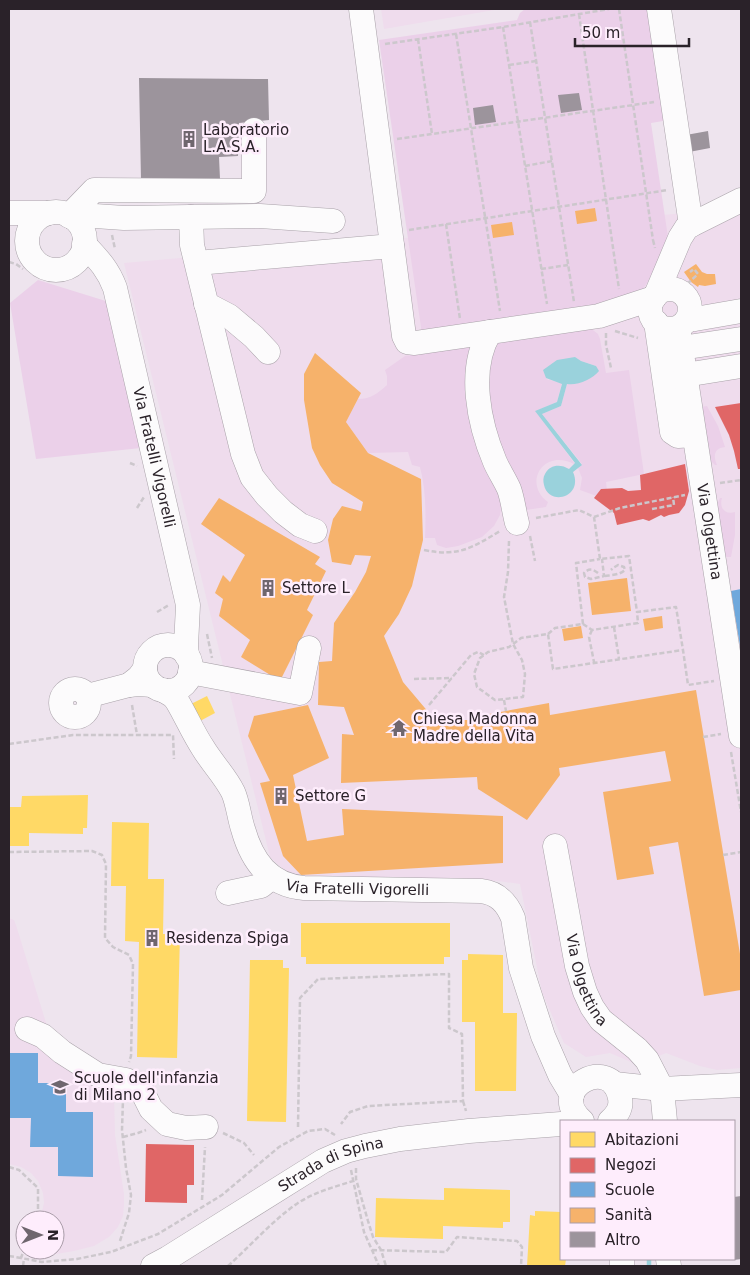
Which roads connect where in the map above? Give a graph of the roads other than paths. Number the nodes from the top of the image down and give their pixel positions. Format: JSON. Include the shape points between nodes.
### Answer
{"nodes":[{"id":1,"x":362,"y":9,"type":"edge"},
{"id":2,"x":659,"y":9,"type":"edge"},
{"id":3,"x":254,"y":130,"type":"dead end"},
{"id":4,"x":741,"y":200,"type":"edge"},
{"id":5,"x":9,"y":213,"type":"edge"},
{"id":6,"x":191,"y":217,"type":"junction"},
{"id":7,"x":333,"y":221,"type":"dead end"},
{"id":8,"x":691,"y":225,"type":"junction"},
{"id":9,"x":72,"y":226,"type":"junction"},
{"id":10,"x":399,"y":238,"type":"junction"},
{"id":11,"x":9,"y":249,"type":"edge"},
{"id":12,"x":28,"y":263,"type":"junction"},
{"id":13,"x":196,"y":263,"type":"junction"},
{"id":14,"x":65,"y":269,"type":"junction"},
{"id":15,"x":672,"y":288,"type":"junction"},
{"id":16,"x":116,"y":293,"type":"junction"},
{"id":17,"x":206,"y":304,"type":"junction"},
{"id":18,"x":741,"y":311,"type":"edge"},
{"id":19,"x":602,"y":322,"type":"junction"},
{"id":20,"x":495,"y":324,"type":"junction"},
{"id":21,"x":671,"y":327,"type":"junction"},
{"id":22,"x":741,"y":339,"type":"edge"},
{"id":23,"x":268,"y":352,"type":"dead end"},
{"id":24,"x":741,"y":366,"type":"edge"},
{"id":25,"x":685,"y":375,"type":"junction"},
{"id":26,"x":694,"y":435,"type":"junction"},
{"id":27,"x":518,"y":523,"type":"road end"},
{"id":28,"x":315,"y":531,"type":"dead end"},
{"id":29,"x":188,"y":621,"type":"junction"},
{"id":30,"x":166,"y":645,"type":"junction"},
{"id":31,"x":309,"y":648,"type":"dead end"},
{"id":32,"x":164,"y":677,"type":"junction"},
{"id":33,"x":87,"y":696,"type":"dead end"},
{"id":34,"x":733,"y":740,"type":"edge"},
{"id":35,"x":555,"y":846,"type":"dead end"},
{"id":36,"x":272,"y":877,"type":"junction"},
{"id":37,"x":228,"y":893,"type":"dead end"},
{"id":38,"x":540,"y":1026,"type":"junction"},
{"id":39,"x":27,"y":1029,"type":"dead end"},
{"id":40,"x":605,"y":1081,"type":"junction"},
{"id":41,"x":741,"y":1085,"type":"edge"},
{"id":42,"x":662,"y":1089,"type":"junction"},
{"id":43,"x":574,"y":1114,"type":"edge"},
{"id":44,"x":613,"y":1117,"type":"edge"},
{"id":45,"x":665,"y":1120,"type":"edge"},
{"id":46,"x":206,"y":1127,"type":"road end"},
{"id":47,"x":153,"y":1266,"type":"edge"}],
"edges":[{"from":1,"to":10,"type":"street"},
{"from":2,"to":8,"type":"street"},
{"from":3,"to":9,"type":"street","via":[[254,191],[94,190]]},
{"from":4,"to":8,"type":"street"},
{"from":5,"to":9,"type":"street"},
{"from":6,"to":7,"type":"street","via":[[260,216]]},
{"from":6,"to":9,"type":"street","via":[[124,218]]},
{"from":6,"to":13,"type":"street"},
{"from":8,"to":15,"type":"street","via":[[662,252]]},
{"from":9,"to":12,"type":"street","via":[[42,216],[36,221],[28,235]]},
{"from":9,"to":14,"type":"street","via":[[83,252]]},
{"from":9,"to":16,"type":"street","name":"Via Fratelli Vigorelli","via":[[103,264]]},
{"from":10,"to":13,"type":"street"},
{"from":10,"to":20,"type":"street","via":[[404,336],[408,342]]},
{"from":11,"to":12,"type":"street"},
{"from":12,"to":14,"type":"street","via":[[36,262],[51,270]]},
{"from":13,"to":17,"type":"street"},
{"from":14,"to":16,"type":"street","via":[[88,273]]},
{"from":15,"to":19,"type":"street"},
{"from":15,"to":21,"type":"street","via":[[684,294],[690,308]]},
{"from":15,"to":21,"type":"street","via":[[650,309],[652,315]]},
{"from":16,"to":29,"type":"street","name":"Via Fratelli Vigorelli","via":[[188,605]]},
{"from":17,"to":23,"type":"street","via":[[229,316]]},
{"from":17,"to":28,"type":"street","via":[[243,454],[252,477],[283,512]]},
{"from":18,"to":21,"type":"street"},
{"from":19,"to":20,"type":"street"},
{"from":19,"to":21,"type":"street"},
{"from":20,"to":27,"type":"street","via":[[484,342],[479,363],[479,412]]},
{"from":21,"to":22,"type":"street"},
{"from":21,"to":25,"type":"street","name":"Via Olgettina"},
{"from":21,"to":26,"type":"street","via":[[672,432],[678,436]]},
{"from":24,"to":25,"type":"street"},
{"from":25,"to":26,"type":"street","name":"Via Olgettina"},
{"from":26,"to":34,"type":"street","name":"Via Olgettina","via":[[710,488]]},
{"from":29,"to":30,"type":"street","via":[[177,639]]},
{"from":29,"to":32,"type":"street","name":"Via Fratelli Vigorelli","via":[[186,646]]},
{"from":30,"to":32,"type":"street","via":[[180,649]]},
{"from":30,"to":32,"type":"street","via":[[150,653],[146,660]]},
{"from":31,"to":32,"type":"street","via":[[300,693]]},
{"from":32,"to":33,"type":"street"},
{"from":32,"to":36,"type":"street","name":"Via Fratelli Vigorelli","via":[[201,746],[232,791],[246,841],[255,858]]},
{"from":35,"to":42,"type":"street","name":"Via Olgettina","via":[[577,966],[585,992],[601,1020],[647,1060]]},
{"from":36,"to":37,"type":"street","via":[[261,886]]},
{"from":36,"to":38,"type":"street","name":"Via Fratelli Vigorelli","via":[[296,887],[477,890],[498,896],[513,918],[521,968]]},
{"from":38,"to":40,"type":"street","name":"Via Fratelli Vigorelli","via":[[570,1062]]},
{"from":38,"to":43,"type":"street","name":"Via Fratelli Vigorelli"},
{"from":39,"to":46,"type":"street","via":[[98,1075],[126,1080],[140,1087],[151,1109],[167,1124],[186,1128]]},
{"from":40,"to":42,"type":"street"},
{"from":40,"to":43,"type":"street","via":[[592,1077],[583,1080],[576,1088]]},
{"from":40,"to":44,"type":"street","via":[[619,1092],[620,1101]]},
{"from":41,"to":42,"type":"street"},
{"from":42,"to":44,"type":"street","via":[[632,1102]]},
{"from":42,"to":45,"type":"street","name":"Via Olgettina"},
{"from":43,"to":47,"type":"street","name":"Strada di Spina","via":[[531,1126],[400,1139],[346,1151],[323,1161]]}]}
